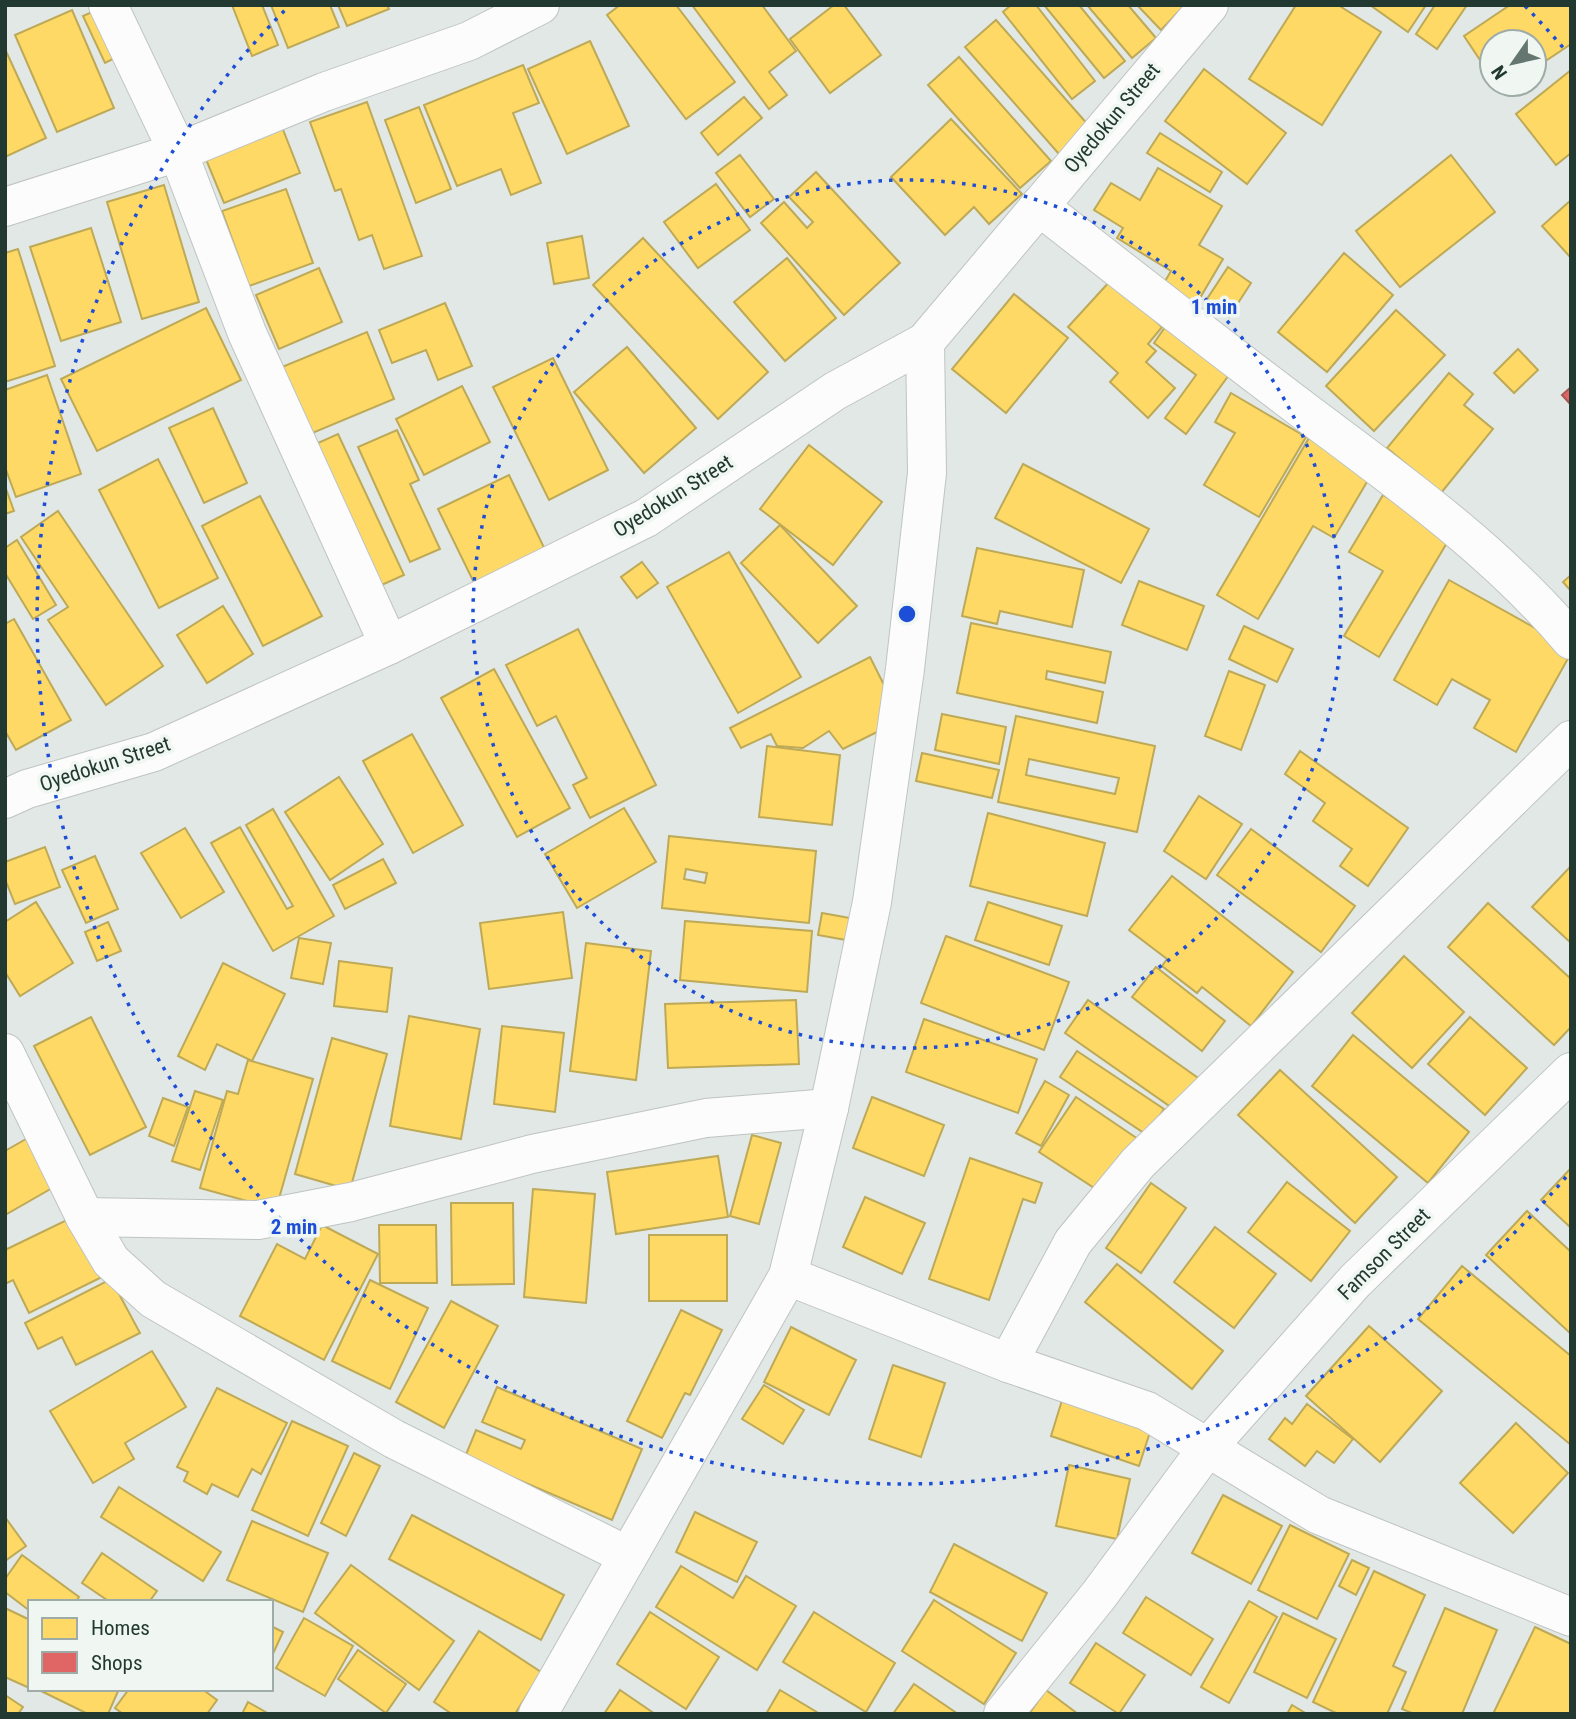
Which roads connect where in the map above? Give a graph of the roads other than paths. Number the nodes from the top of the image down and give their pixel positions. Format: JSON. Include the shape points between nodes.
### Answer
{"nodes":[{"id":1,"x":108,"y":5,"type":"edge"},
{"id":2,"x":540,"y":5,"type":"edge"},
{"id":3,"x":1209,"y":5,"type":"edge"},
{"id":4,"x":178,"y":152,"type":"junction"},
{"id":5,"x":1039,"y":206,"type":"junction"},
{"id":6,"x":5,"y":207,"type":"edge"},
{"id":7,"x":925,"y":342,"type":"junction"},
{"id":8,"x":1571,"y":640,"type":"edge"},
{"id":9,"x":389,"y":645,"type":"junction"},
{"id":10,"x":1571,"y":740,"type":"edge"},
{"id":11,"x":5,"y":799,"type":"edge"},
{"id":12,"x":5,"y":1053,"type":"edge"},
{"id":13,"x":1571,"y":1072,"type":"edge"},
{"id":14,"x":829,"y":1108,"type":"junction"},
{"id":15,"x":85,"y":1217,"type":"junction"},
{"id":16,"x":788,"y":1276,"type":"junction"},
{"id":17,"x":1009,"y":1363,"type":"junction"},
{"id":18,"x":1208,"y":1447,"type":"junction"},
{"id":19,"x":626,"y":1555,"type":"junction"},
{"id":20,"x":1571,"y":1617,"type":"edge"},
{"id":21,"x":538,"y":1714,"type":"edge"},
{"id":22,"x":1003,"y":1714,"type":"edge"}],
"edges":[{"from":1,"to":4,"type":"street"},
{"from":2,"to":4,"type":"street","via":[[469,41],[324,92]]},
{"from":3,"to":5,"type":"street","name":"Oyedokun Street"},
{"from":4,"to":6,"type":"street"},
{"from":4,"to":9,"type":"street","via":[[247,333]]},
{"from":5,"to":7,"type":"street","name":"Oyedokun Street"},
{"from":5,"to":8,"type":"street","via":[[1418,496],[1538,602]]},
{"from":7,"to":9,"type":"street","name":"Oyedokun Street","via":[[835,391],[646,518]]},
{"from":7,"to":14,"type":"street","via":[[927,473],[905,669],[872,902]]},
{"from":9,"to":11,"type":"street","name":"Oyedokun Street","via":[[154,752]]},
{"from":10,"to":17,"type":"street","via":[[1138,1163],[1073,1242]]},
{"from":12,"to":15,"type":"street"},
{"from":13,"to":18,"type":"street","name":"Famson Street","via":[[1355,1282]]},
{"from":14,"to":15,"type":"street","via":[[706,1118],[532,1154],[351,1202],[258,1220]]},
{"from":14,"to":16,"type":"street"},
{"from":15,"to":19,"type":"street","via":[[111,1261],[153,1299],[394,1439]]},
{"from":16,"to":17,"type":"street"},
{"from":16,"to":19,"type":"street"},
{"from":17,"to":18,"type":"street","via":[[1147,1411]]},
{"from":18,"to":20,"type":"street","via":[[1320,1515]]},
{"from":18,"to":22,"type":"street","name":"Famson Street","via":[[1099,1595]]},
{"from":19,"to":21,"type":"street"}]}
